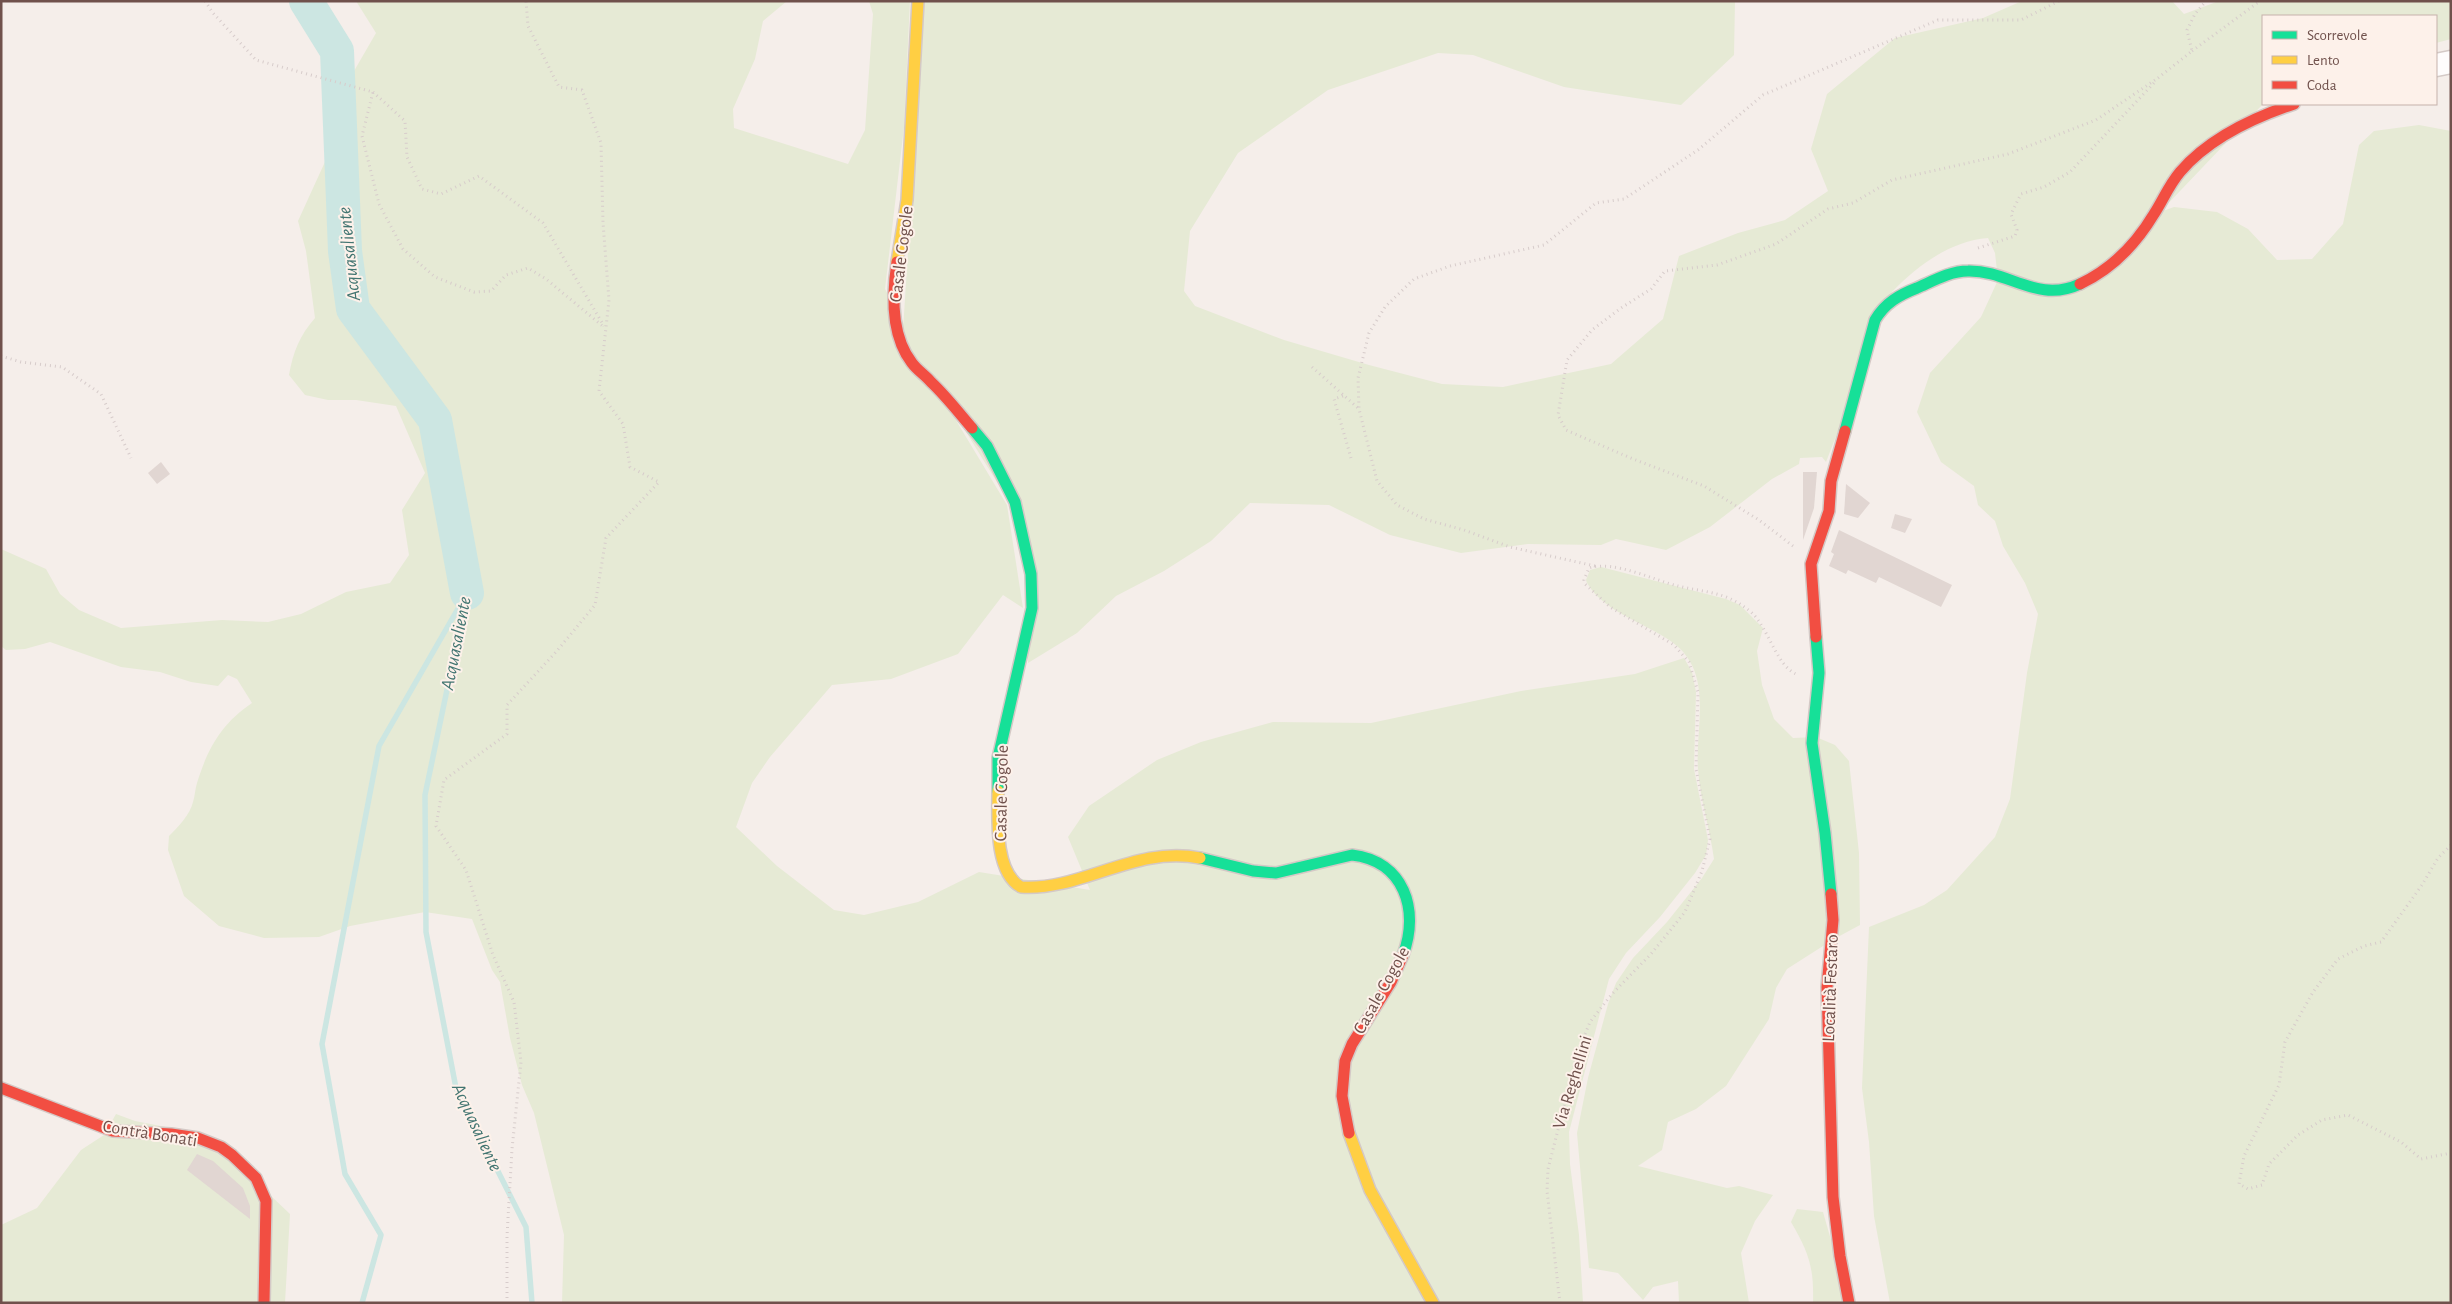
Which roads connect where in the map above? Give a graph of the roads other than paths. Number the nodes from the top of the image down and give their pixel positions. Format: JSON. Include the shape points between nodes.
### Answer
{"nodes":[{"id":1,"x":918,"y":1,"type":"edge"},
{"id":2,"x":2451,"y":62,"type":"edge"},
{"id":3,"x":2437,"y":65,"type":"edge"},
{"id":4,"x":2291,"y":105,"type":"edge"},
{"id":5,"x":1,"y":1088,"type":"edge"},
{"id":6,"x":264,"y":1303,"type":"edge"},
{"id":7,"x":1433,"y":1303,"type":"edge"},
{"id":8,"x":1849,"y":1303,"type":"edge"}],
"edges":[{"from":1,"to":7,"type":"street","name":"Casale Cogole","via":[[907,200],[893,290],[898,332],[912,364],[964,417],[991,454],[1014,502],[1031,574],[1032,608],[998,758],[1000,852],[1014,883],[1021,887],[1040,886],[1116,868],[1139,859],[1168,856],[1188,856],[1251,872],[1276,874],[1336,856],[1358,855],[1377,862],[1399,879],[1409,909],[1406,952],[1349,1047],[1343,1070],[1342,1099],[1348,1129],[1369,1188]]},
{"from":2,"to":3,"type":"street"},
{"from":4,"to":8,"type":"street","name":"Località Festaro","via":[[2243,124],[2190,162],[2170,185],[2124,256],[2114,265],[2059,291],[2036,290],[2014,281],[1970,271],[1943,276],[1884,305],[1867,344],[1831,481],[1829,511],[1811,564],[1818,673],[1812,743],[1833,920],[1827,987],[1833,1196]]},
{"from":5,"to":6,"type":"street","name":"Contrà Bonati","via":[[113,1131],[198,1138],[232,1155],[256,1178],[266,1201]]}]}
